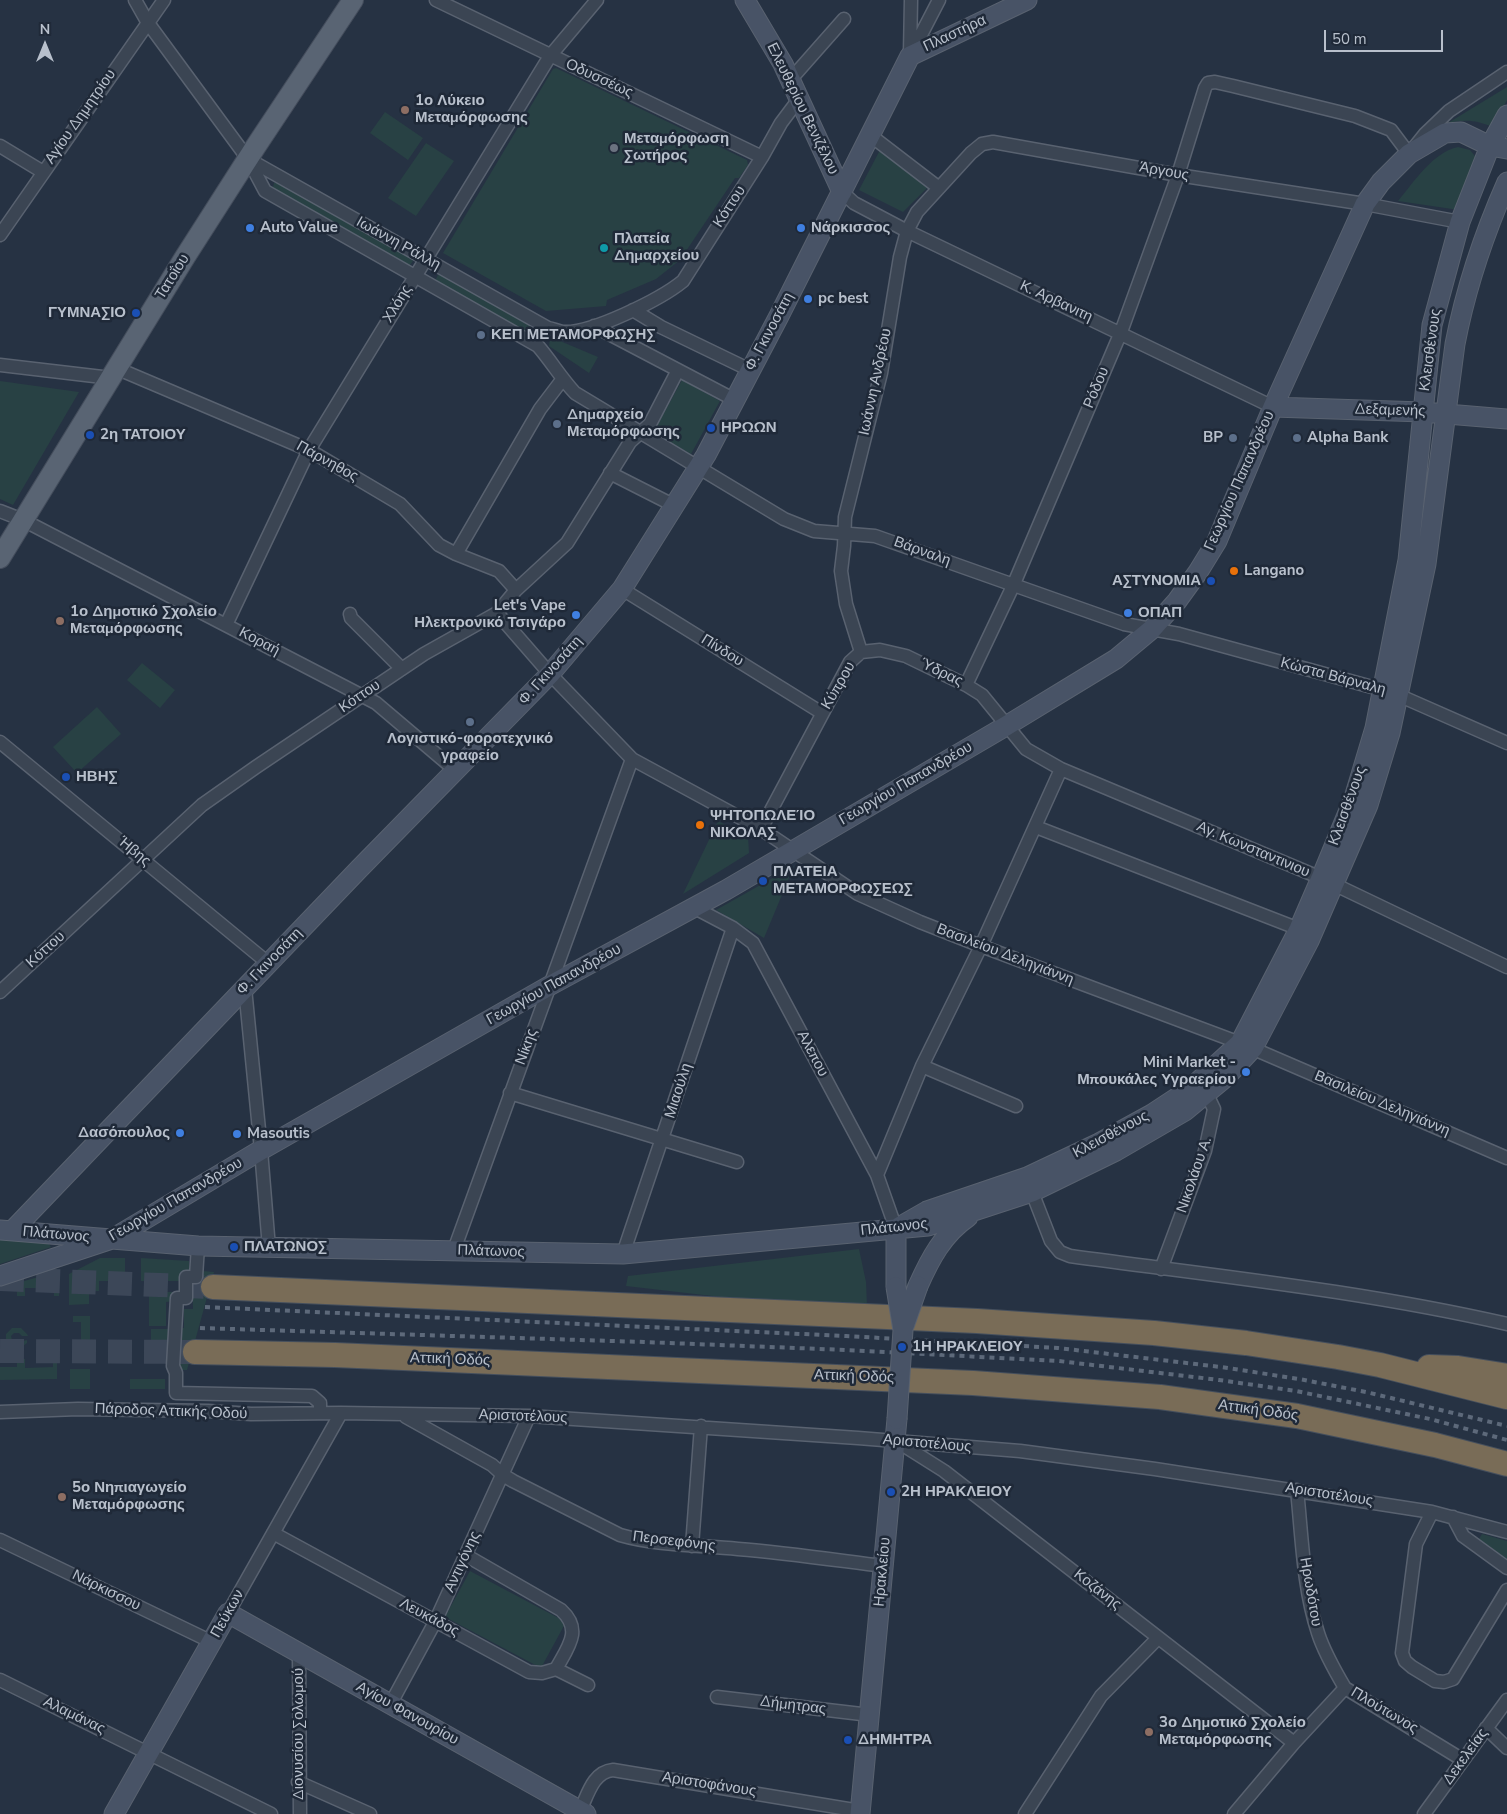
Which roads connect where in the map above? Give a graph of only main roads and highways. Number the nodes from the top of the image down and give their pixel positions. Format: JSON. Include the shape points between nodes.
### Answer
{"nodes":[{"id":1,"x":354,"y":0,"type":"edge"},
{"id":2,"x":0,"y":558,"type":"edge"},
{"id":3,"x":213,"y":1287,"type":"tunnel mouth"},
{"id":4,"x":195,"y":1352,"type":"tunnel mouth"},
{"id":5,"x":1380,"y":1365,"type":"junction"},
{"id":6,"x":1507,"y":1376,"type":"edge"},
{"id":7,"x":1507,"y":1397,"type":"edge"},
{"id":8,"x":1507,"y":1464,"type":"edge"}],
"edges":[{"from":1,"to":2,"type":"main road","name":"Τατοΐου","via":[[185,257]]},
{"from":3,"to":5,"type":"highway","via":[[977,1321],[1246,1343]]},
{"from":4,"to":8,"type":"highway","name":"Αττική Οδός","via":[[345,1355],[963,1382],[1160,1397],[1297,1416]]},
{"from":5,"to":6,"type":"highway","via":[[1458,1368]]},
{"from":5,"to":7,"type":"highway"}]}
